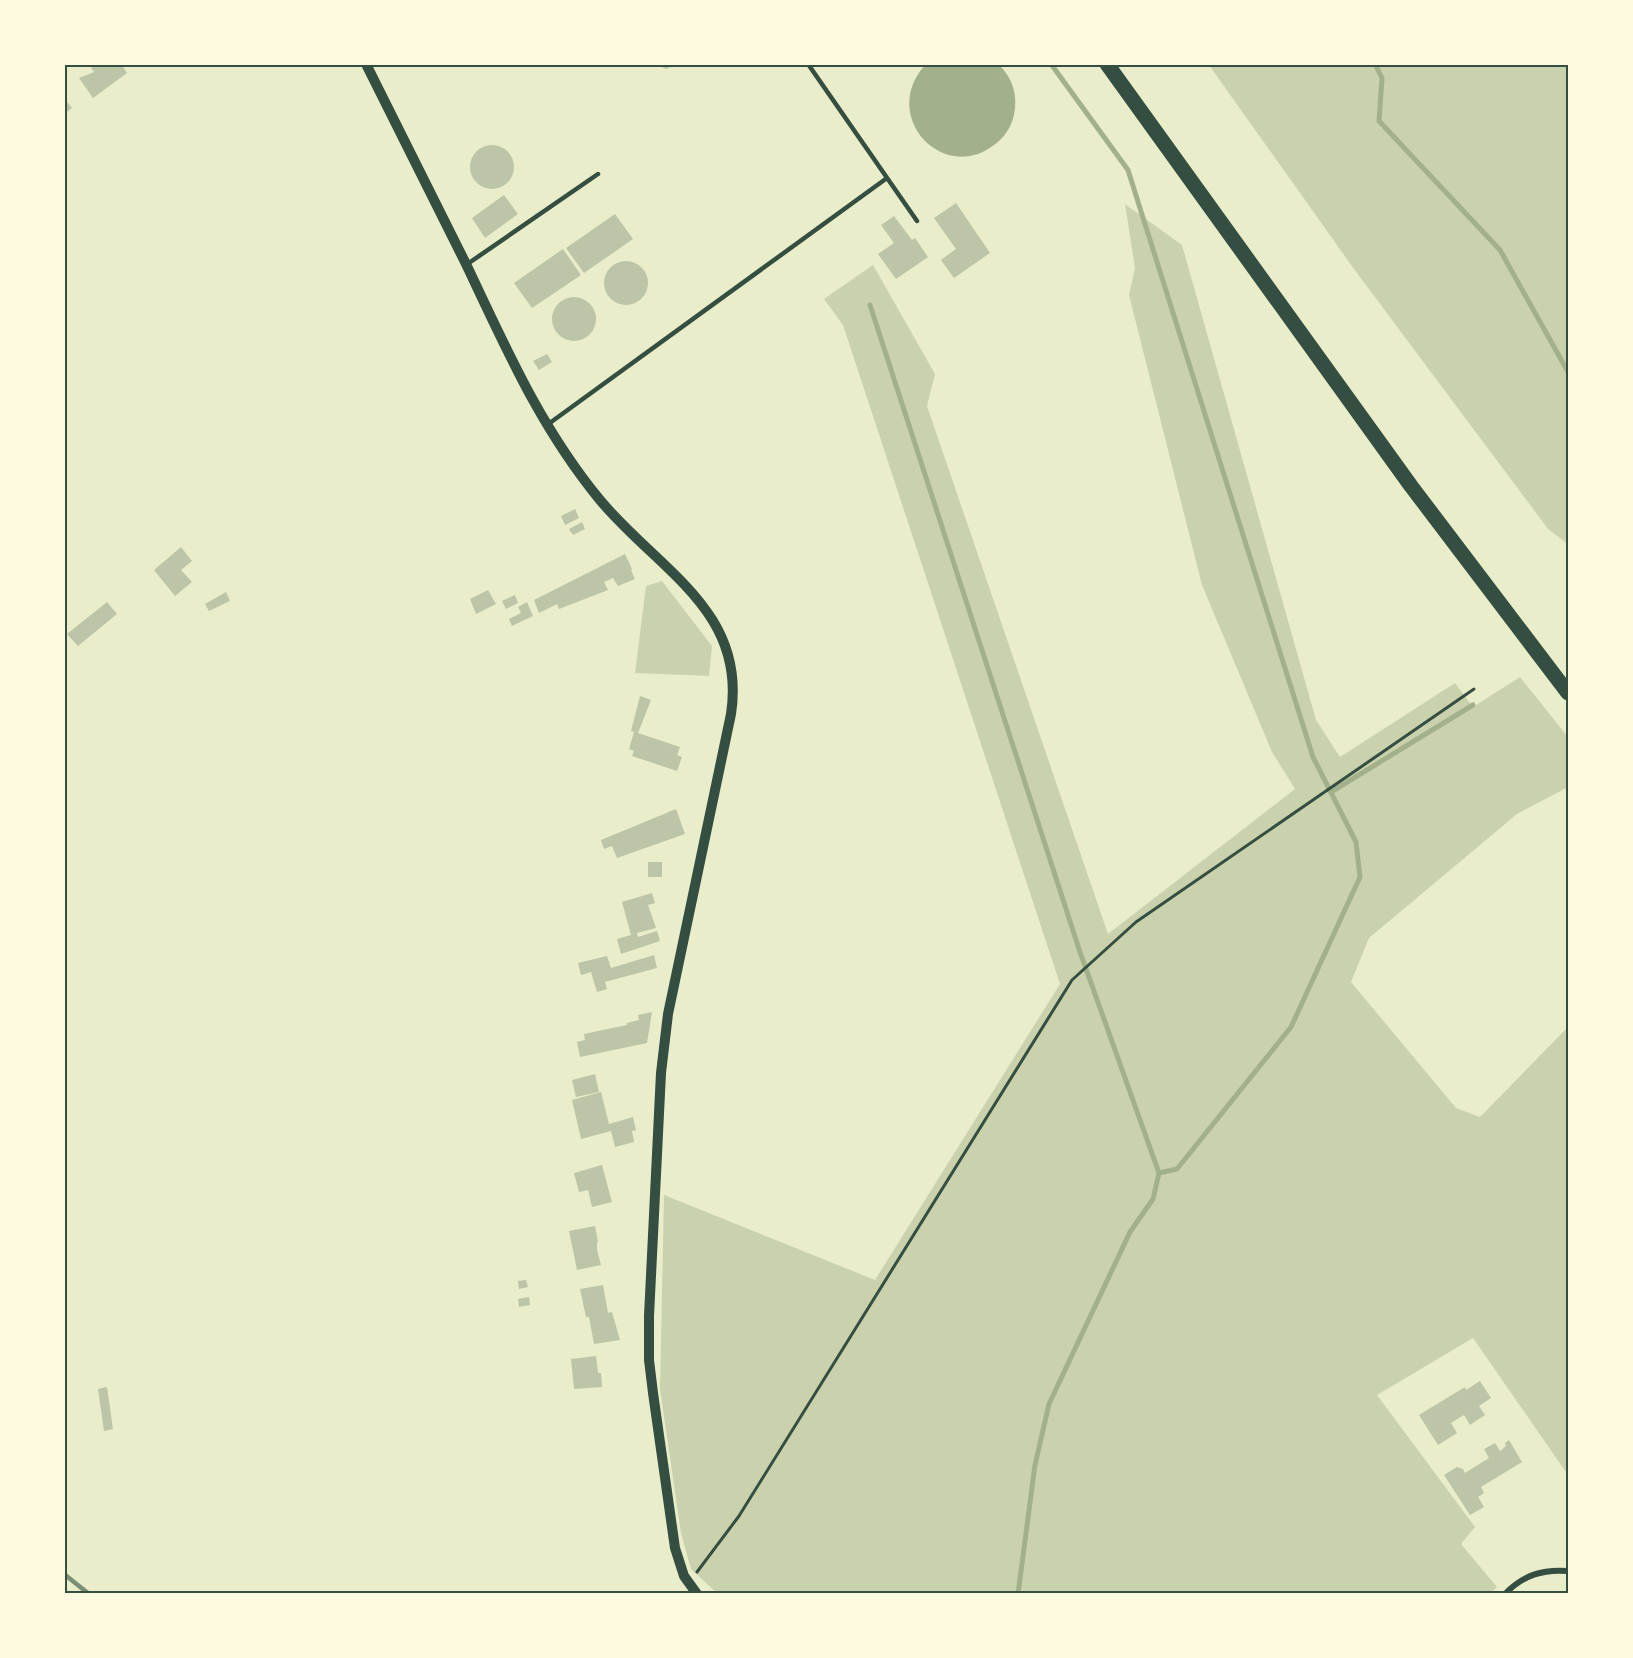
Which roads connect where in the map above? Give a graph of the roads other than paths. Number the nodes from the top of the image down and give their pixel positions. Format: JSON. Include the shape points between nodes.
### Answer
{"nodes":[{"id":1,"x":366,"y":64,"type":"edge"},
{"id":2,"x":808,"y":64,"type":"edge"},
{"id":3,"x":1107,"y":64,"type":"edge"},
{"id":4,"x":598,"y":174,"type":"dead end"},
{"id":5,"x":887,"y":178,"type":"junction"},
{"id":6,"x":917,"y":221,"type":"dead end"},
{"id":7,"x":466,"y":265,"type":"junction"},
{"id":8,"x":547,"y":425,"type":"junction"},
{"id":9,"x":1569,"y":693,"type":"edge"},
{"id":10,"x":1569,"y":1571,"type":"edge"},
{"id":11,"x":691,"y":1590,"type":"edge"},
{"id":12,"x":1505,"y":1593,"type":"edge"}],
"edges":[{"from":1,"to":7,"type":"street"},
{"from":2,"to":5,"type":"lane"},
{"from":3,"to":9,"type":"main road","via":[[1411,486]]},
{"from":4,"to":7,"type":"lane"},
{"from":5,"to":6,"type":"lane"},
{"from":5,"to":8,"type":"lane"},
{"from":7,"to":8,"type":"street","via":[[517,374]]},
{"from":8,"to":11,"type":"street","via":[[609,511],[707,609],[724,641],[732,672],[731,714],[669,1007],[661,1073],[652,1242],[651,1378],[675,1548]]},
{"from":10,"to":12,"type":"street","via":[[1533,1574]]}]}
